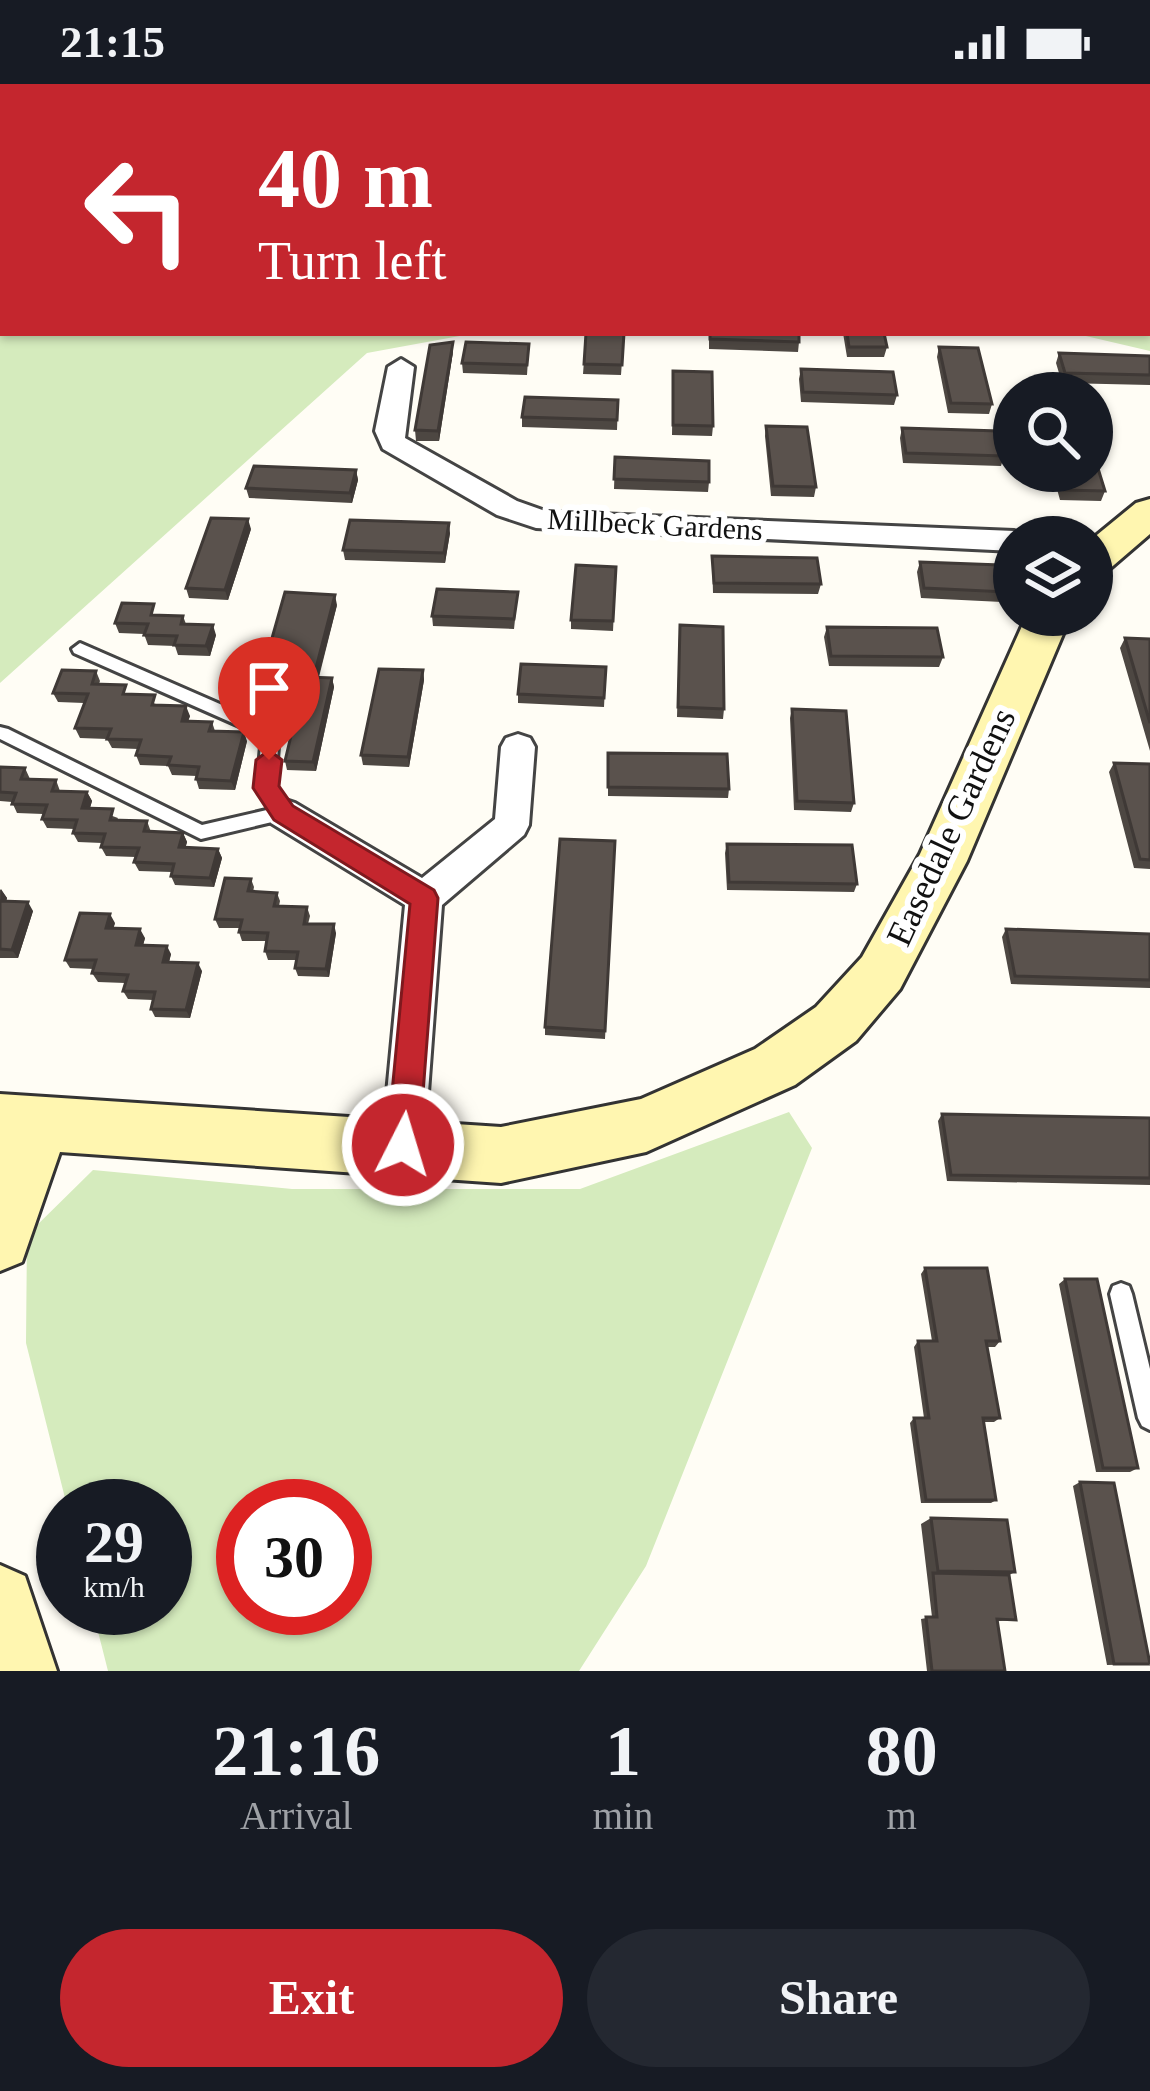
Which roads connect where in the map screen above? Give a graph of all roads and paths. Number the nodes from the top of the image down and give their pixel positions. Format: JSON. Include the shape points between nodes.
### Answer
{"nodes":[{"id":1,"x":401,"y":367,"type":"dead end"},
{"id":2,"x":1150,"y":512,"type":"edge"},
{"id":3,"x":993,"y":540,"type":"edge"},
{"id":4,"x":1113,"y":543,"type":"edge"},
{"id":5,"x":1039,"y":636,"type":"edge"},
{"id":6,"x":80,"y":649,"type":"dead end"},
{"id":7,"x":2,"y":733,"type":"edge"},
{"id":8,"x":518,"y":747,"type":"dead end"},
{"id":9,"x":283,"y":813,"type":"junction"},
{"id":10,"x":424,"y":898,"type":"junction"},
{"id":11,"x":20,"y":1124,"type":"edge"},
{"id":12,"x":403,"y":1145,"type":"junction"},
{"id":13,"x":0,"y":1241,"type":"edge"},
{"id":14,"x":1121,"y":1294,"type":"dead end"},
{"id":15,"x":1150,"y":1418,"type":"edge"},
{"id":16,"x":0,"y":1601,"type":"edge"},
{"id":17,"x":20,"y":1671,"type":"edge"}],
"edges":[{"from":1,"to":3,"type":"street","name":"Millbeck Gardens","via":[[393,443],[507,508],[546,521]]},
{"from":2,"to":4,"type":"street"},
{"from":5,"to":12,"type":"street","name":"Easedale Gardens","via":[[942,861],[881,973],[836,1024],[776,1067],[646,1125],[501,1154]]},
{"from":6,"to":9,"type":"lane","via":[[271,733],[266,788]]},
{"from":7,"to":9,"type":"lane","via":[[201,832]]},
{"from":8,"to":10,"type":"street","via":[[512,825]]},
{"from":9,"to":10,"type":"street"},
{"from":10,"to":12,"type":"street"},
{"from":11,"to":12,"type":"street","name":"Easedale Gardens"},
{"from":11,"to":13,"type":"street"},
{"from":14,"to":15,"type":"lane"},
{"from":16,"to":17,"type":"street"}]}
